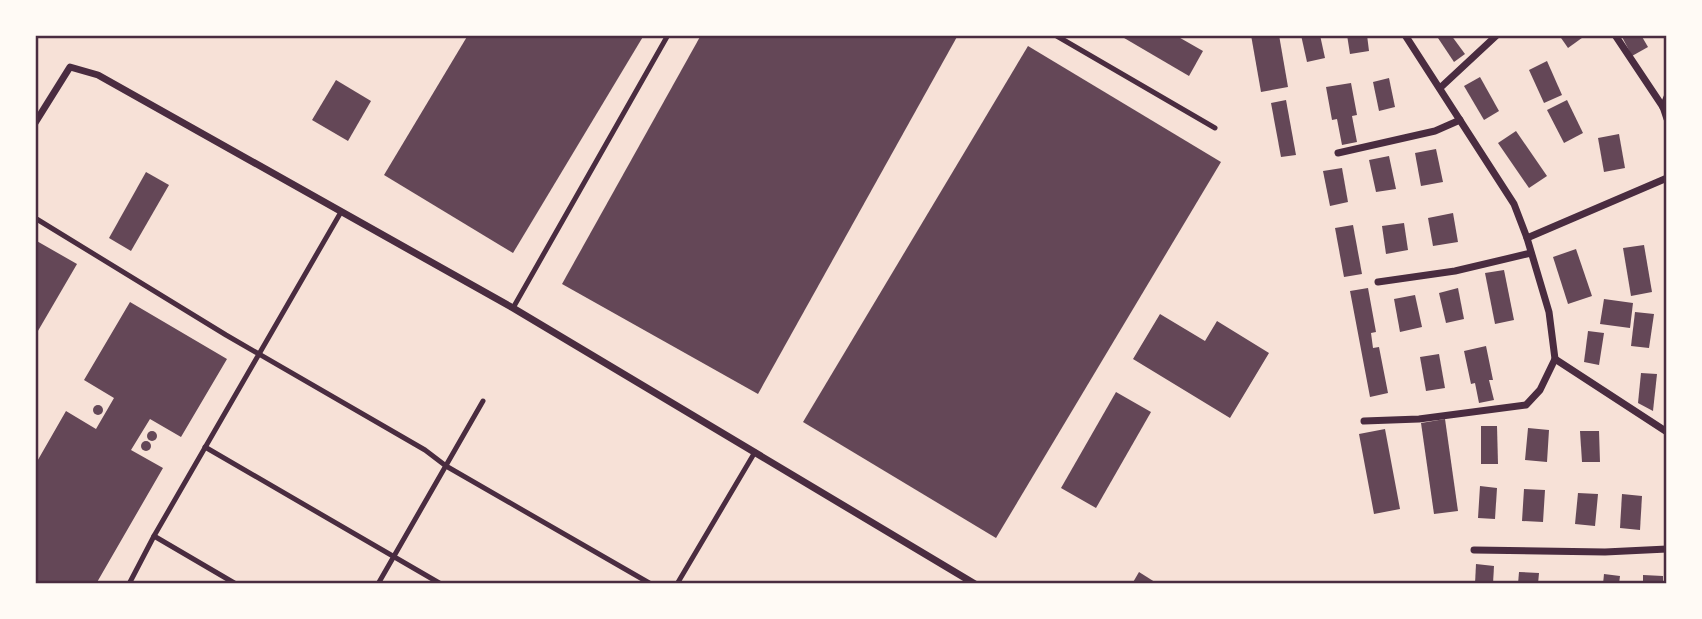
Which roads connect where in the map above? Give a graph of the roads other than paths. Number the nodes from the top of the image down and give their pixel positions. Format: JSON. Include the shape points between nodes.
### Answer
{"nodes":[{"id":1,"x":668,"y":35,"type":"edge"},
{"id":2,"x":1055,"y":35,"type":"edge"},
{"id":3,"x":1405,"y":35,"type":"edge"},
{"id":4,"x":1497,"y":35,"type":"edge"},
{"id":5,"x":1615,"y":35,"type":"edge"},
{"id":6,"x":1440,"y":88,"type":"junction"},
{"id":7,"x":1667,"y":97,"type":"edge"},
{"id":8,"x":1663,"y":107,"type":"junction"},
{"id":9,"x":1667,"y":119,"type":"edge"},
{"id":10,"x":1460,"y":120,"type":"junction"},
{"id":11,"x":35,"y":123,"type":"edge"},
{"id":12,"x":1215,"y":128,"type":"dead end"},
{"id":13,"x":1338,"y":153,"type":"dead end"},
{"id":14,"x":1667,"y":178,"type":"edge"},
{"id":15,"x":341,"y":212,"type":"junction"},
{"id":16,"x":35,"y":218,"type":"edge"},
{"id":17,"x":1527,"y":238,"type":"junction"},
{"id":18,"x":1531,"y":253,"type":"junction"},
{"id":19,"x":1378,"y":282,"type":"dead end"},
{"id":20,"x":513,"y":308,"type":"junction"},
{"id":21,"x":260,"y":354,"type":"junction"},
{"id":22,"x":1555,"y":359,"type":"junction"},
{"id":23,"x":483,"y":401,"type":"dead end"},
{"id":24,"x":1364,"y":421,"type":"dead end"},
{"id":25,"x":1667,"y":432,"type":"edge"},
{"id":26,"x":205,"y":447,"type":"junction"},
{"id":27,"x":754,"y":452,"type":"junction"},
{"id":28,"x":446,"y":466,"type":"junction"},
{"id":29,"x":154,"y":536,"type":"junction"},
{"id":30,"x":1667,"y":549,"type":"edge"},
{"id":31,"x":1474,"y":550,"type":"dead end"},
{"id":32,"x":394,"y":556,"type":"junction"},
{"id":33,"x":129,"y":584,"type":"edge"},
{"id":34,"x":236,"y":584,"type":"edge"},
{"id":35,"x":378,"y":584,"type":"edge"},
{"id":36,"x":441,"y":584,"type":"edge"},
{"id":37,"x":651,"y":584,"type":"edge"},
{"id":38,"x":677,"y":584,"type":"edge"},
{"id":39,"x":975,"y":584,"type":"edge"}],
"edges":[{"from":1,"to":20,"type":"lane"},
{"from":2,"to":12,"type":"lane"},
{"from":3,"to":6,"type":"street"},
{"from":4,"to":6,"type":"street"},
{"from":5,"to":8,"type":"street"},
{"from":6,"to":10,"type":"street"},
{"from":7,"to":8,"type":"street"},
{"from":8,"to":9,"type":"street"},
{"from":10,"to":13,"type":"street","via":[[1435,131]]},
{"from":10,"to":17,"type":"street","via":[[1514,204]]},
{"from":11,"to":15,"type":"street","via":[[70,67],[97,75]]},
{"from":14,"to":17,"type":"street"},
{"from":15,"to":20,"type":"street"},
{"from":15,"to":21,"type":"lane"},
{"from":16,"to":21,"type":"lane"},
{"from":17,"to":18,"type":"street"},
{"from":18,"to":19,"type":"street","via":[[1455,271]]},
{"from":18,"to":22,"type":"street","via":[[1549,312]]},
{"from":20,"to":27,"type":"street"},
{"from":21,"to":26,"type":"lane"},
{"from":21,"to":28,"type":"lane"},
{"from":22,"to":24,"type":"street","via":[[1540,390],[1526,405]]},
{"from":22,"to":25,"type":"street"},
{"from":23,"to":28,"type":"lane"},
{"from":26,"to":29,"type":"lane"},
{"from":26,"to":32,"type":"lane"},
{"from":27,"to":38,"type":"lane"},
{"from":27,"to":39,"type":"street"},
{"from":28,"to":32,"type":"lane"},
{"from":28,"to":37,"type":"lane"},
{"from":29,"to":33,"type":"lane"},
{"from":29,"to":34,"type":"lane"},
{"from":30,"to":31,"type":"street"},
{"from":32,"to":35,"type":"lane"},
{"from":32,"to":36,"type":"lane"}]}
